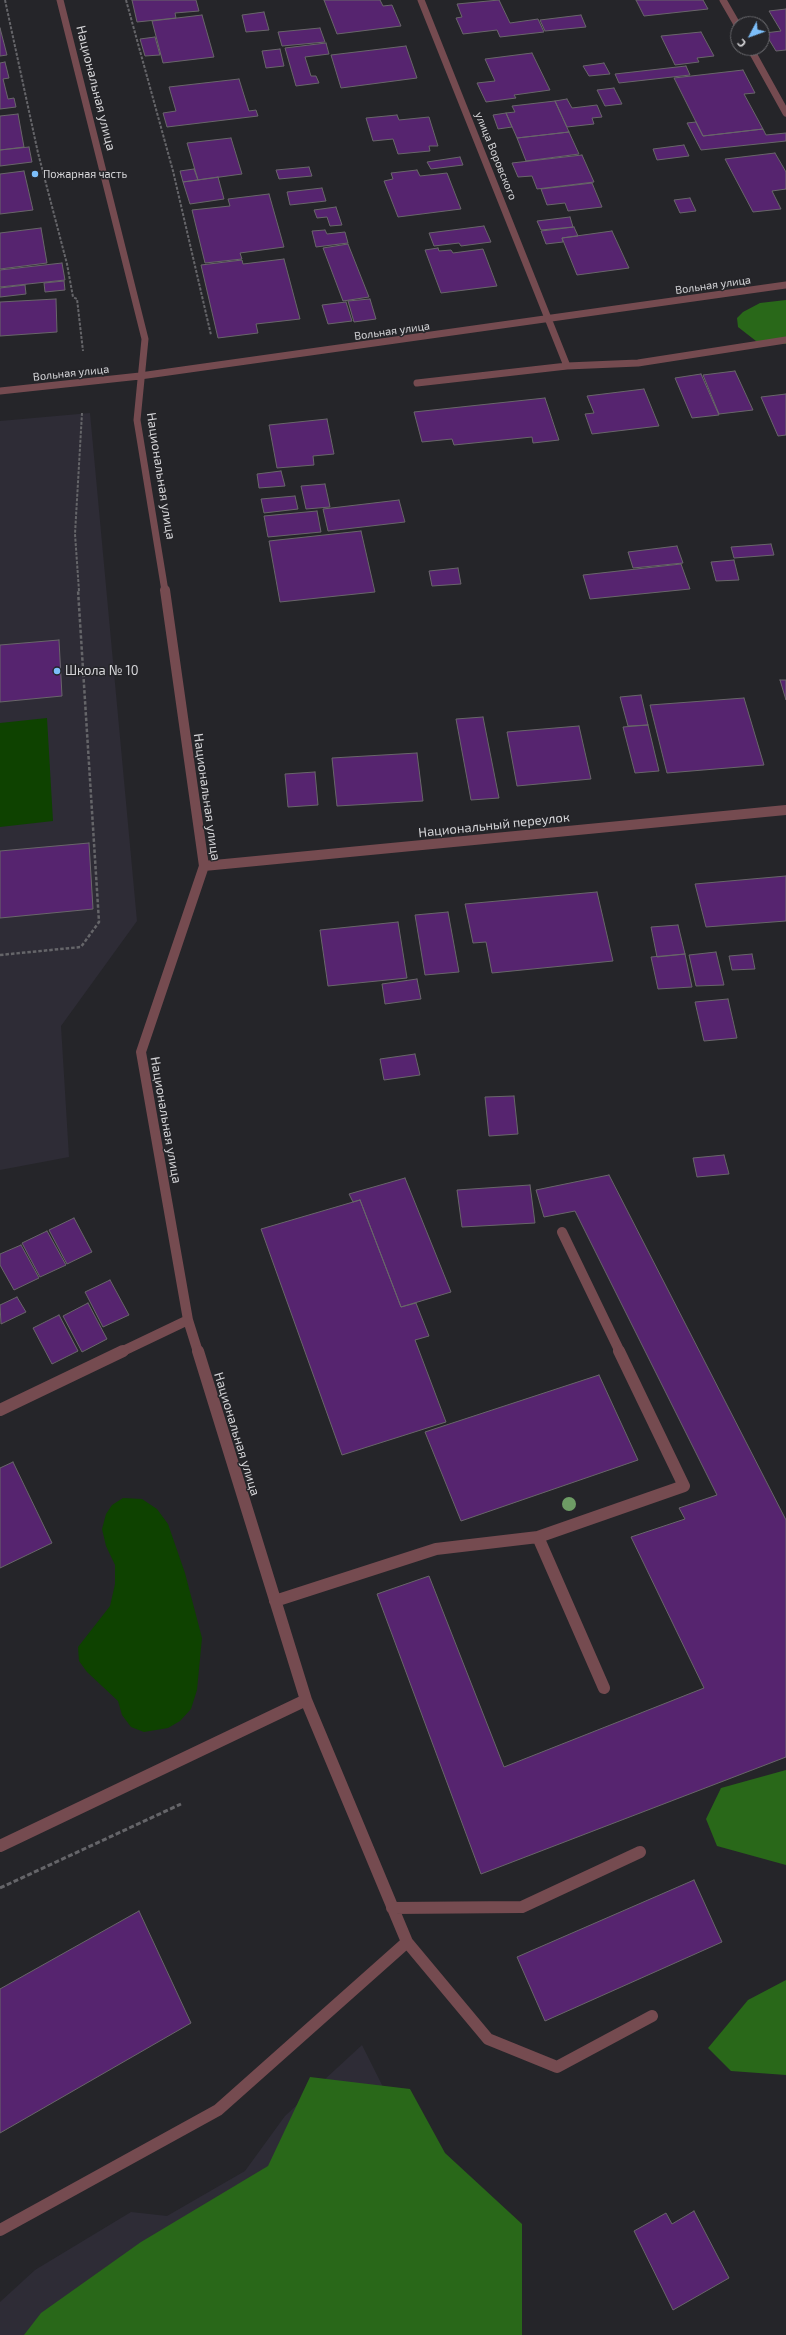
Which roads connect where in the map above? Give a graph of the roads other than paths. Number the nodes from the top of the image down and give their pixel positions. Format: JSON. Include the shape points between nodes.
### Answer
{"nodes":[{"id":1,"x":60,"y":0,"type":"edge"},
{"id":2,"x":421,"y":0,"type":"edge"},
{"id":3,"x":723,"y":0,"type":"edge"},
{"id":4,"x":732,"y":16,"type":"edge"},
{"id":5,"x":754,"y":56,"type":"edge"},
{"id":6,"x":786,"y":113,"type":"edge"},
{"id":7,"x":786,"y":285,"type":"edge"},
{"id":8,"x":549,"y":320,"type":"junction"},
{"id":9,"x":786,"y":340,"type":"edge"},
{"id":10,"x":567,"y":366,"type":"junction"},
{"id":11,"x":140,"y":376,"type":"junction"},
{"id":12,"x":417,"y":383,"type":"dead end"},
{"id":13,"x":0,"y":391,"type":"edge"},
{"id":14,"x":786,"y":810,"type":"edge"},
{"id":15,"x":204,"y":866,"type":"junction"},
{"id":16,"x":562,"y":1232,"type":"dead end"},
{"id":17,"x":188,"y":1320,"type":"junction"},
{"id":18,"x":0,"y":1410,"type":"edge"},
{"id":19,"x":538,"y":1537,"type":"junction"},
{"id":20,"x":275,"y":1601,"type":"junction"},
{"id":21,"x":604,"y":1688,"type":"dead end"},
{"id":22,"x":306,"y":1700,"type":"junction"},
{"id":23,"x":0,"y":1846,"type":"edge"},
{"id":24,"x":640,"y":1852,"type":"dead end"},
{"id":25,"x":392,"y":1908,"type":"junction"},
{"id":26,"x":407,"y":1942,"type":"junction"},
{"id":27,"x":652,"y":2016,"type":"dead end"},
{"id":28,"x":0,"y":2230,"type":"edge"}],
"edges":[{"from":1,"to":11,"type":"street","name":"Национальная улица","via":[[145,339]]},
{"from":2,"to":8,"type":"street","name":"улица Воровского"},
{"from":3,"to":4,"type":"street"},
{"from":5,"to":6,"type":"street"},
{"from":7,"to":8,"type":"street","name":"Вольная улица"},
{"from":8,"to":10,"type":"street","name":"улица Воровского"},
{"from":8,"to":11,"type":"street","name":"Вольная улица"},
{"from":9,"to":10,"type":"street","via":[[638,363]]},
{"from":10,"to":12,"type":"street"},
{"from":11,"to":13,"type":"street","name":"Вольная улица"},
{"from":11,"to":15,"type":"street","name":"Национальная улица","via":[[137,420],[160,557]]},
{"from":14,"to":15,"type":"street","name":"Национальный переулок"},
{"from":15,"to":17,"type":"street","name":"Национальная улица","via":[[141,1052]]},
{"from":16,"to":19,"type":"street","via":[[684,1486]]},
{"from":17,"to":18,"type":"street"},
{"from":17,"to":20,"type":"street","name":"Национальная улица"},
{"from":19,"to":20,"type":"street","via":[[436,1549]]},
{"from":19,"to":21,"type":"street"},
{"from":20,"to":22,"type":"street","name":"Национальная улица"},
{"from":22,"to":23,"type":"street"},
{"from":22,"to":25,"type":"street","name":"Национальная улица"},
{"from":24,"to":25,"type":"street","via":[[522,1907]]},
{"from":25,"to":26,"type":"street","name":"Национальная улица"},
{"from":26,"to":27,"type":"street","name":"Национальная улица","via":[[488,2038],[557,2067]]},
{"from":26,"to":28,"type":"street","via":[[218,2110]]}]}
